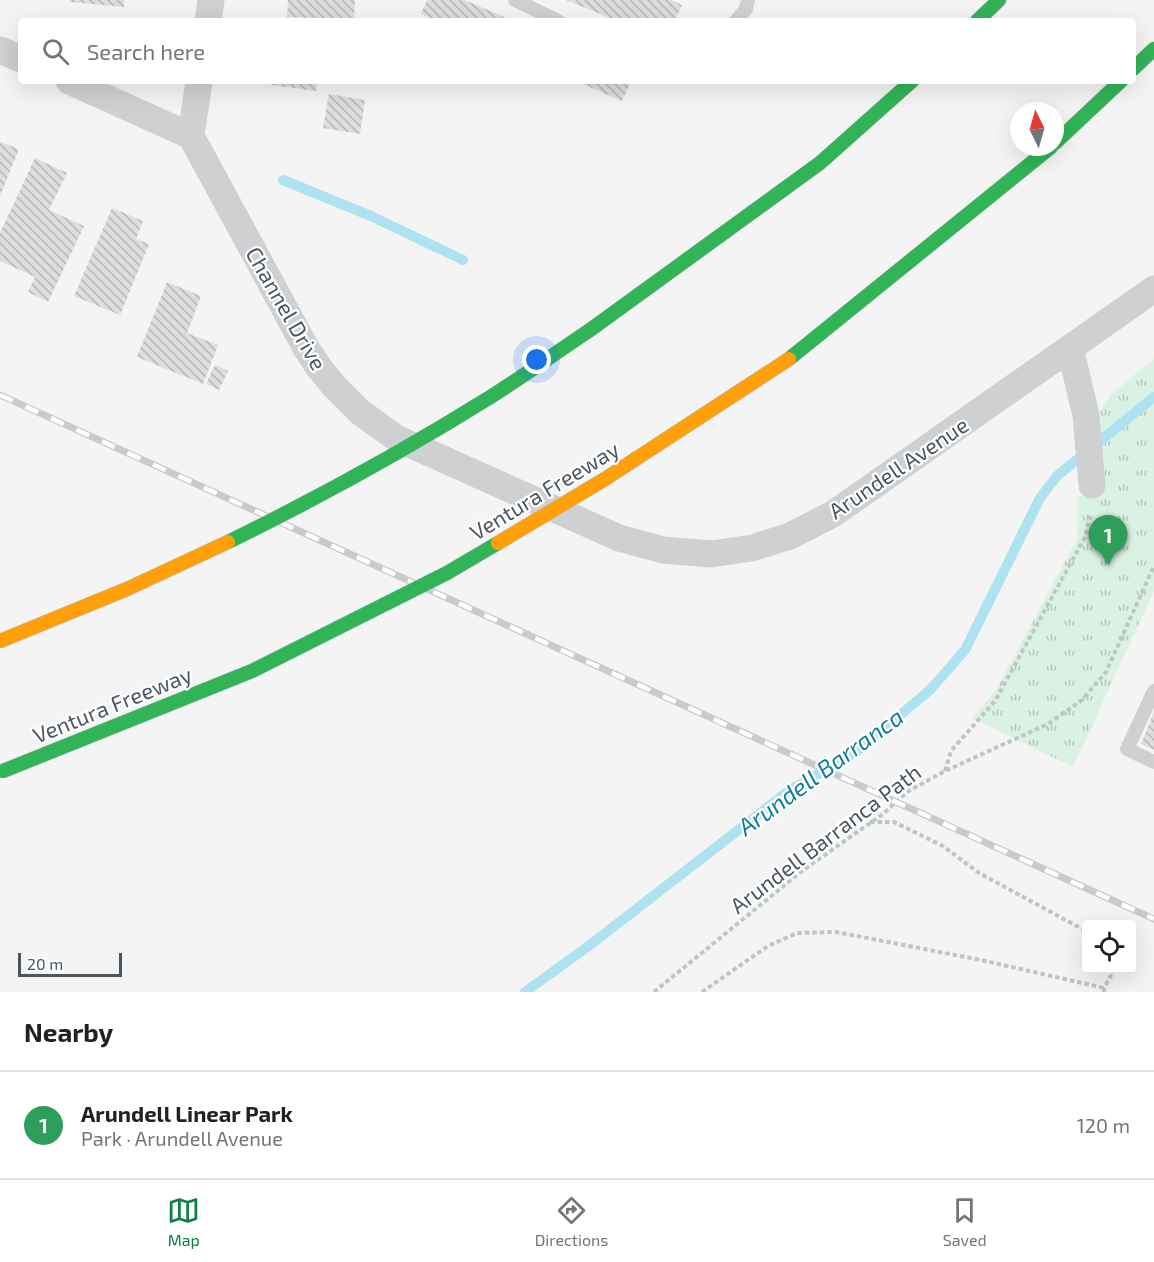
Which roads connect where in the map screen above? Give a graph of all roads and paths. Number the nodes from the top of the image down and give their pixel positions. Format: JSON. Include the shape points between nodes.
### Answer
{"nodes":[{"id":1,"x":211,"y":0,"type":"edge"},
{"id":2,"x":515,"y":0,"type":"edge"},
{"id":3,"x":748,"y":0,"type":"edge"},
{"id":4,"x":999,"y":0,"type":"edge"},
{"id":5,"x":208,"y":18,"type":"edge"},
{"id":6,"x":552,"y":18,"type":"edge"},
{"id":7,"x":738,"y":18,"type":"edge"},
{"id":8,"x":980,"y":18,"type":"edge"},
{"id":9,"x":1154,"y":49,"type":"edge"},
{"id":10,"x":0,"y":50,"type":"edge"},
{"id":11,"x":18,"y":58,"type":"edge"},
{"id":12,"x":1136,"y":66,"type":"edge"},
{"id":13,"x":76,"y":84,"type":"edge"},
{"id":14,"x":199,"y":84,"type":"edge"},
{"id":15,"x":909,"y":84,"type":"edge"},
{"id":16,"x":1117,"y":84,"type":"edge"},
{"id":17,"x":1064,"y":134,"type":"edge"},
{"id":18,"x":190,"y":136,"type":"junction"},
{"id":19,"x":1040,"y":156,"type":"edge"},
{"id":20,"x":1154,"y":289,"type":"edge"},
{"id":21,"x":1070,"y":348,"type":"junction"},
{"id":22,"x":1092,"y":485,"type":"joint"},
{"id":23,"x":711,"y":554,"type":"joint"},
{"id":24,"x":1154,"y":566,"type":"edge"},
{"id":25,"x":0,"y":641,"type":"edge"},
{"id":26,"x":1154,"y":691,"type":"edge"},
{"id":27,"x":1154,"y":762,"type":"edge"},
{"id":28,"x":2,"y":771,"type":"edge"},
{"id":29,"x":945,"y":771,"type":"junction"},
{"id":30,"x":869,"y":822,"type":"junction"},
{"id":31,"x":1082,"y":929,"type":"edge"},
{"id":32,"x":1112,"y":974,"type":"edge"},
{"id":33,"x":1104,"y":990,"type":"edge"},
{"id":34,"x":654,"y":992,"type":"edge"},
{"id":35,"x":702,"y":992,"type":"edge"}],
"edges":[{"from":1,"to":5,"type":"street"},
{"from":2,"to":6,"type":"lane"},
{"from":3,"to":7,"type":"lane"},
{"from":4,"to":8,"type":"highway"},
{"from":9,"to":12,"type":"highway"},
{"from":10,"to":11,"type":"street"},
{"from":13,"to":18,"type":"street"},
{"from":14,"to":18,"type":"street"},
{"from":15,"to":25,"type":"highway","bridge":true,"via":[[820,163],[492,396],[344,482],[202,553],[63,617]]},
{"from":16,"to":17,"type":"highway"},
{"from":18,"to":23,"type":"street","name":"Channel Drive","via":[[306,348],[328,379],[360,412],[396,438],[619,538],[663,550]]},
{"from":19,"to":28,"type":"highway","name":"Ventura Freeway","bridge":true,"via":[[789,359],[605,479],[447,573],[252,671]]},
{"from":20,"to":21,"type":"street","name":"Arundell Avenue"},
{"from":21,"to":22,"type":"street","via":[[1086,415]]},
{"from":21,"to":23,"type":"street","name":"Arundell Avenue","via":[[833,514],[790,536],[752,548]]},
{"from":22,"to":29,"type":"path","via":[[1092,507],[1084,537],[995,701],[951,751]]},
{"from":24,"to":29,"type":"path","name":"Arundell Barranca Path","via":[[1106,672],[1082,700],[1048,724]]},
{"from":26,"to":27,"type":"lane","via":[[1127,749]]},
{"from":29,"to":30,"type":"path","name":"Arundell Barranca Path","via":[[907,792]]},
{"from":30,"to":31,"type":"path","via":[[894,822],[943,846],[979,873]]},
{"from":30,"to":34,"type":"path","name":"Arundell Barranca Path","via":[[802,871]]},
{"from":32,"to":33,"type":"path"},
{"from":33,"to":35,"type":"path","via":[[981,960],[836,932],[797,933],[768,946]]}]}
